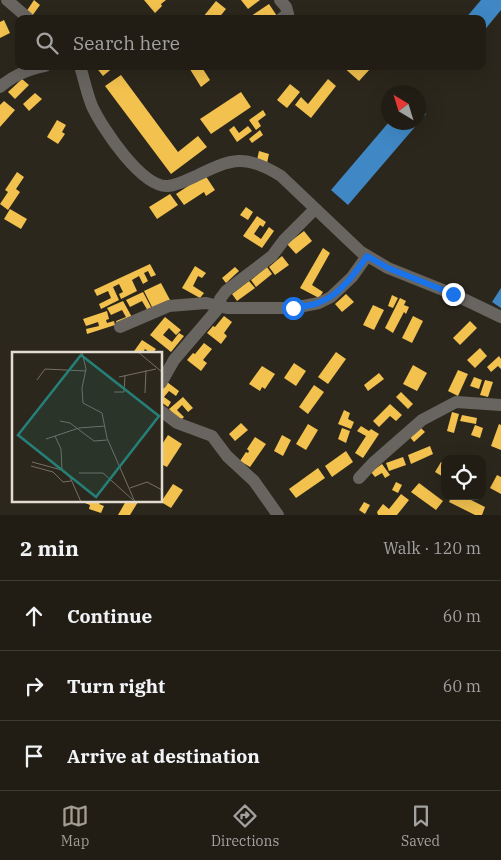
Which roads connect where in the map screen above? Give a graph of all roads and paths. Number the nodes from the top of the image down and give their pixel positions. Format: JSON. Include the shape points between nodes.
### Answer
{"nodes":[{"id":1,"x":7,"y":0,"type":"edge"},
{"id":2,"x":280,"y":0,"type":"edge"},
{"id":3,"x":24,"y":15,"type":"edge"},
{"id":4,"x":287,"y":15,"type":"edge"},
{"id":5,"x":26,"y":70,"type":"edge"},
{"id":6,"x":81,"y":70,"type":"edge"},
{"id":7,"x":0,"y":87,"type":"edge"},
{"id":8,"x":315,"y":209,"type":"junction"},
{"id":9,"x":367,"y":256,"type":"junction"},
{"id":10,"x":221,"y":305,"type":"junction"},
{"id":11,"x":501,"y":317,"type":"edge"},
{"id":12,"x":120,"y":327,"type":"dead end"},
{"id":13,"x":162,"y":381,"type":"edge"},
{"id":14,"x":501,"y":405,"type":"edge"},
{"id":15,"x":162,"y":412,"type":"edge"},
{"id":16,"x":359,"y":478,"type":"dead end"},
{"id":17,"x":278,"y":515,"type":"edge"}],
"edges":[{"from":1,"to":3,"type":"street"},
{"from":2,"to":4,"type":"street","via":[[286,7]]},
{"from":5,"to":7,"type":"street"},
{"from":6,"to":8,"type":"street","via":[[92,105],[105,131],[145,177],[157,185],[179,184],[229,162],[247,160],[281,176]]},
{"from":8,"to":9,"type":"street"},
{"from":8,"to":10,"type":"street","via":[[272,256],[226,291],[220,299]]},
{"from":9,"to":10,"type":"street","via":[[352,277],[331,297],[319,303],[293,308],[227,308]]},
{"from":9,"to":11,"type":"street"},
{"from":10,"to":12,"type":"street","via":[[169,306]]},
{"from":10,"to":13,"type":"street","via":[[174,360]]},
{"from":14,"to":16,"type":"street","via":[[456,402],[422,420]]},
{"from":15,"to":17,"type":"street","via":[[176,423],[212,436],[227,456],[254,481]]}]}
